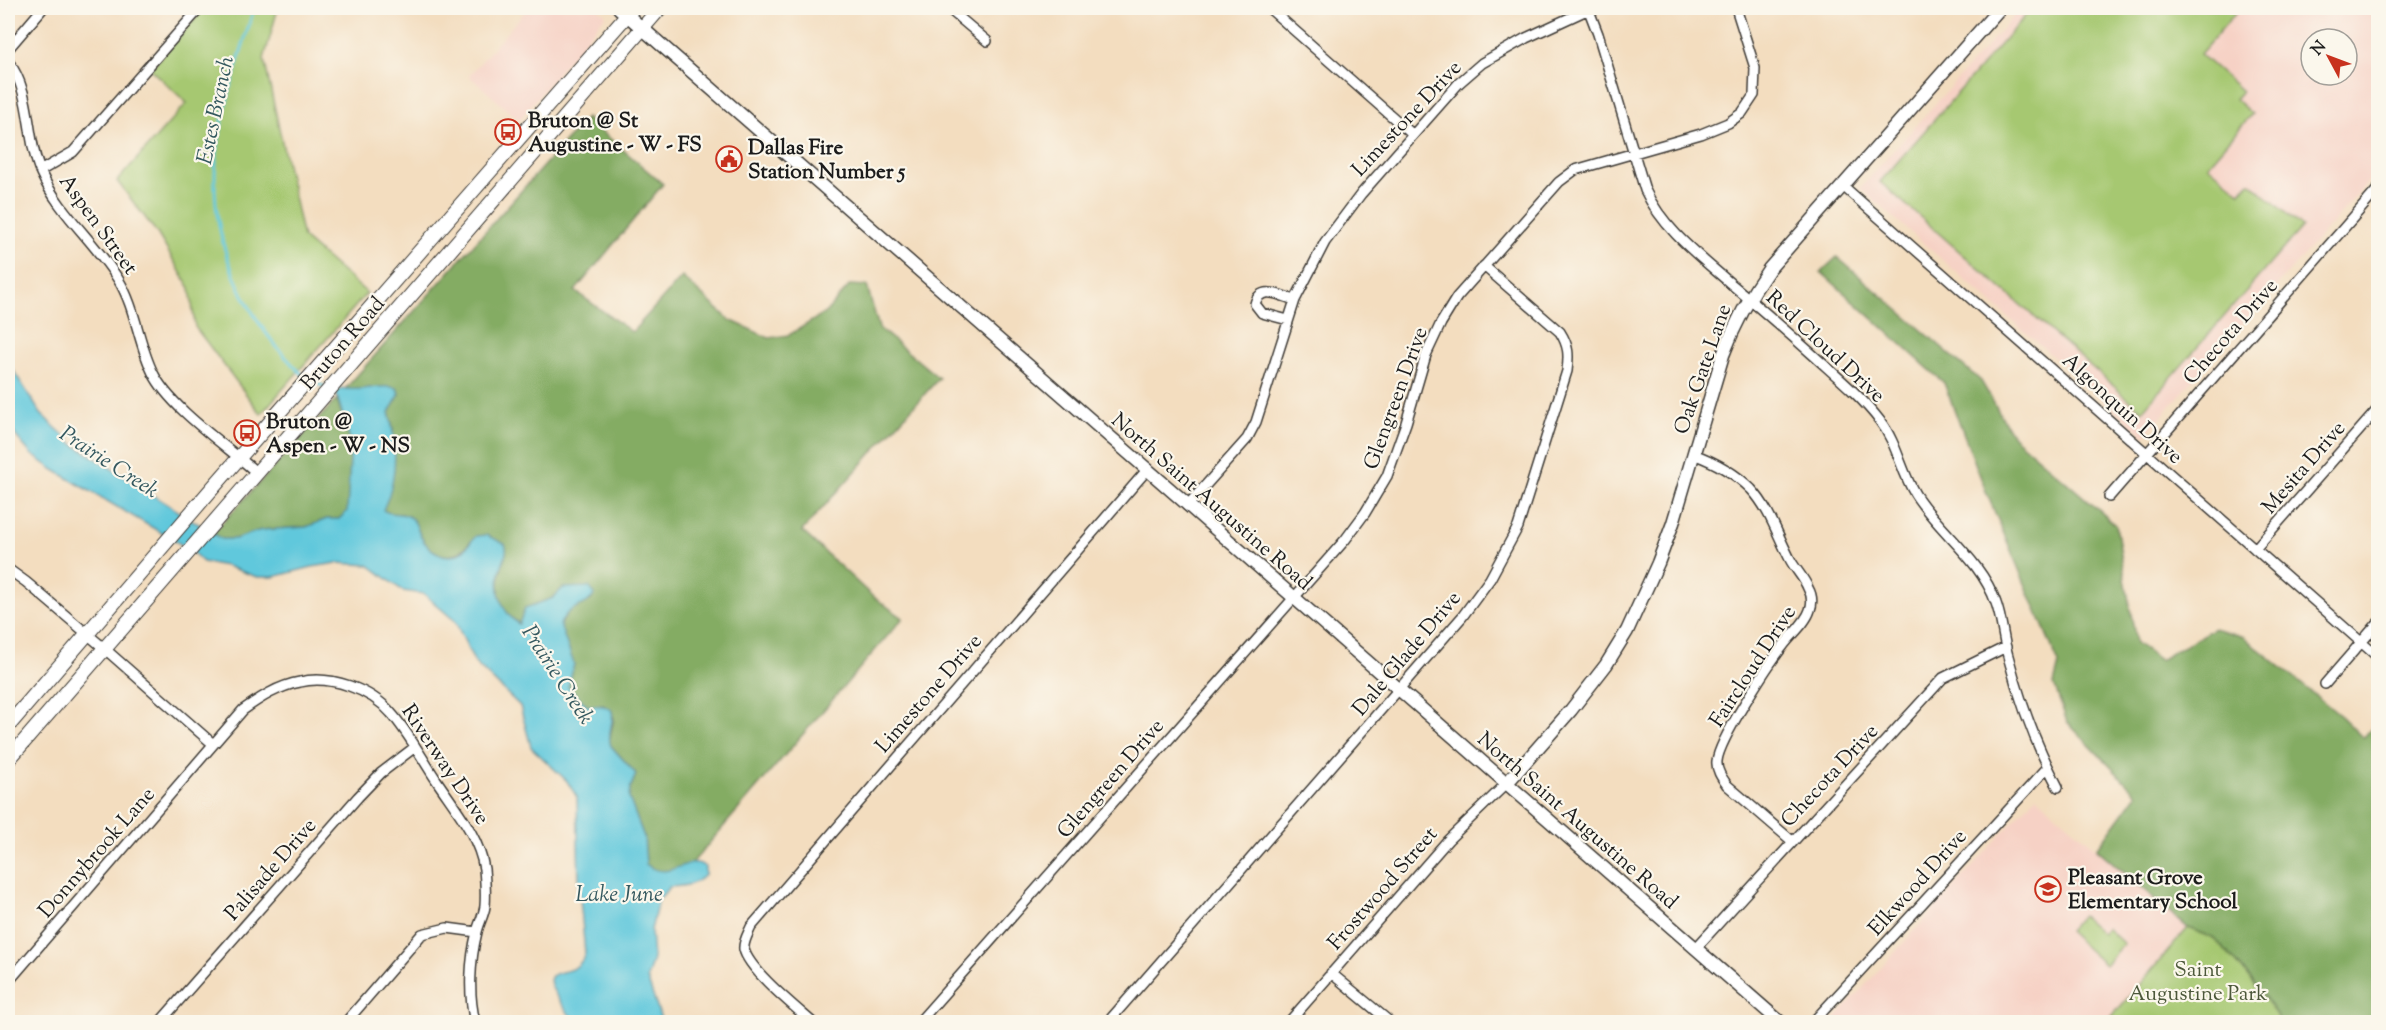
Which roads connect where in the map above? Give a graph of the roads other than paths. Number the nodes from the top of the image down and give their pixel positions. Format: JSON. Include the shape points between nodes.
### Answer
{"nodes":[{"id":1,"x":43,"y":8,"type":"edge"},
{"id":2,"x":200,"y":8,"type":"edge"},
{"id":3,"x":660,"y":8,"type":"edge"},
{"id":4,"x":948,"y":8,"type":"edge"},
{"id":5,"x":1269,"y":8,"type":"edge"},
{"id":6,"x":1588,"y":8,"type":"edge"},
{"id":7,"x":1736,"y":8,"type":"edge"},
{"id":8,"x":2000,"y":8,"type":"edge"},
{"id":9,"x":626,"y":10,"type":"edge"},
{"id":10,"x":642,"y":28,"type":"junction"},
{"id":11,"x":987,"y":41,"type":"dead end"},
{"id":12,"x":8,"y":49,"type":"edge"},
{"id":13,"x":8,"y":61,"type":"edge"},
{"id":14,"x":1412,"y":134,"type":"junction"},
{"id":15,"x":1633,"y":154,"type":"junction"},
{"id":16,"x":40,"y":171,"type":"junction"},
{"id":17,"x":1843,"y":186,"type":"junction"},
{"id":18,"x":2379,"y":189,"type":"edge"},
{"id":19,"x":450,"y":217,"type":"junction"},
{"id":20,"x":467,"y":232,"type":"junction"},
{"id":21,"x":1484,"y":266,"type":"junction"},
{"id":22,"x":1748,"y":298,"type":"junction"},
{"id":23,"x":1295,"y":300,"type":"junction"},
{"id":24,"x":1288,"y":320,"type":"junction"},
{"id":25,"x":2379,"y":409,"type":"edge"},
{"id":26,"x":2146,"y":453,"type":"junction"},
{"id":27,"x":1693,"y":454,"type":"junction"},
{"id":28,"x":240,"y":457,"type":"junction"},
{"id":29,"x":1147,"y":470,"type":"junction"},
{"id":30,"x":257,"y":473,"type":"junction"},
{"id":31,"x":2109,"y":497,"type":"dead end"},
{"id":32,"x":1187,"y":506,"type":"junction"},
{"id":33,"x":2255,"y":549,"type":"junction"},
{"id":34,"x":8,"y":569,"type":"edge"},
{"id":35,"x":1292,"y":598,"type":"junction"},
{"id":36,"x":2379,"y":623,"type":"edge"},
{"id":37,"x":87,"y":634,"type":"junction"},
{"id":38,"x":2361,"y":643,"type":"junction"},
{"id":39,"x":2006,"y":647,"type":"junction"},
{"id":40,"x":105,"y":649,"type":"junction"},
{"id":41,"x":2379,"y":657,"type":"edge"},
{"id":42,"x":2325,"y":684,"type":"dead end"},
{"id":43,"x":1400,"y":690,"type":"junction"},
{"id":44,"x":8,"y":726,"type":"edge"},
{"id":45,"x":213,"y":744,"type":"junction"},
{"id":46,"x":415,"y":747,"type":"junction"},
{"id":47,"x":8,"y":760,"type":"edge"},
{"id":48,"x":2048,"y":767,"type":"junction"},
{"id":49,"x":1507,"y":783,"type":"junction"},
{"id":50,"x":2058,"y":787,"type":"dead end"},
{"id":51,"x":1792,"y":841,"type":"junction"},
{"id":52,"x":477,"y":932,"type":"junction"},
{"id":53,"x":1695,"y":949,"type":"junction"},
{"id":54,"x":1331,"y":973,"type":"junction"},
{"id":55,"x":8,"y":982,"type":"edge"},
{"id":56,"x":160,"y":1023,"type":"edge"},
{"id":57,"x":346,"y":1023,"type":"edge"},
{"id":58,"x":475,"y":1023,"type":"edge"},
{"id":59,"x":812,"y":1023,"type":"edge"},
{"id":60,"x":919,"y":1023,"type":"edge"},
{"id":61,"x":1108,"y":1023,"type":"edge"},
{"id":62,"x":1289,"y":1023,"type":"edge"},
{"id":63,"x":1390,"y":1023,"type":"edge"},
{"id":64,"x":1780,"y":1023,"type":"edge"},
{"id":65,"x":1814,"y":1023,"type":"edge"}],
"edges":[{"from":1,"to":12,"type":"street"},
{"from":2,"to":16,"type":"street","via":[[73,152]]},
{"from":3,"to":10,"type":"main road","name":"Bruton Road"},
{"from":4,"to":11,"type":"street"},
{"from":5,"to":14,"type":"street"},
{"from":6,"to":14,"type":"street","name":"Limestone Drive","via":[[1482,63]]},
{"from":6,"to":15,"type":"street","name":"Red Cloud Drive"},
{"from":7,"to":15,"type":"street","name":"Glengreen Drive","via":[[1755,68],[1754,95],[1742,113],[1701,134]]},
{"from":8,"to":17,"type":"street","name":"Oak Gate Lane"},
{"from":9,"to":10,"type":"street","name":"North Saint Augustine Road"},
{"from":9,"to":19,"type":"main road","name":"Bruton Road"},
{"from":10,"to":20,"type":"main road","name":"Bruton Road"},
{"from":10,"to":29,"type":"street","name":"North Saint Augustine Road"},
{"from":13,"to":16,"type":"street","name":"Aspen Street","via":[[23,87]]},
{"from":14,"to":23,"type":"street","name":"Limestone Drive","via":[[1339,222]]},
{"from":15,"to":21,"type":"street","name":"Glengreen Drive","via":[[1575,170],[1559,182]]},
{"from":15,"to":22,"type":"street","name":"Red Cloud Drive","via":[[1652,206],[1666,225]]},
{"from":16,"to":28,"type":"street","name":"Aspen Street","via":[[55,199],[119,280],[146,358],[159,383],[181,408]]},
{"from":17,"to":22,"type":"street","name":"Oak Gate Lane"},
{"from":17,"to":26,"type":"street","name":"Algonquin Drive"},
{"from":18,"to":26,"type":"street","name":"Checota Drive"},
{"from":19,"to":20,"type":"main road"},
{"from":19,"to":28,"type":"main road","name":"Bruton Road"},
{"from":20,"to":30,"type":"main road","name":"Bruton Road"},
{"from":21,"to":35,"type":"street","name":"Glengreen Drive","via":[[1457,297],[1426,355],[1387,476],[1352,531]]},
{"from":21,"to":43,"type":"street","name":"Dale Glade Drive","via":[[1560,332],[1568,345],[1567,371],[1518,527],[1490,579]]},
{"from":22,"to":27,"type":"street","name":"Oak Gate Lane","via":[[1723,355]]},
{"from":22,"to":39,"type":"street","name":"Red Cloud Drive","via":[[1834,374],[1881,422],[1914,492],[1964,552],[1991,592]]},
{"from":23,"to":24,"type":"street","name":"Limestone Drive"},
{"from":23,"to":24,"type":"street","via":[[1269,292],[1256,297],[1255,304],[1262,313]]},
{"from":24,"to":32,"type":"street","name":"Limestone Drive","via":[[1256,422],[1246,439]]},
{"from":25,"to":33,"type":"street","name":"Mesita Drive"},
{"from":26,"to":31,"type":"street","name":"Checota Drive"},
{"from":26,"to":33,"type":"street","name":"Algonquin Drive"},
{"from":27,"to":49,"type":"street","name":"Oak Gate Lane","via":[[1659,563],[1627,631],[1571,710]]},
{"from":27,"to":51,"type":"street","name":"Faircloud Drive","via":[[1728,471],[1763,503],[1812,599],[1810,612],[1758,682],[1716,762],[1727,785]]},
{"from":28,"to":30,"type":"street","name":"Aspen Street"},
{"from":28,"to":37,"type":"main road","name":"Bruton Road"},
{"from":29,"to":32,"type":"street","name":"North Saint Augustine Road"},
{"from":29,"to":59,"type":"street","name":"Limestone Drive","via":[[752,927],[744,944],[751,965]]},
{"from":30,"to":40,"type":"main road","name":"Bruton Road"},
{"from":32,"to":35,"type":"street","name":"North Saint Augustine Road"},
{"from":33,"to":38,"type":"street","name":"Algonquin Drive"},
{"from":34,"to":37,"type":"street"},
{"from":35,"to":43,"type":"street","name":"North Saint Augustine Road"},
{"from":35,"to":60,"type":"street","name":"Glengreen Drive"},
{"from":36,"to":38,"type":"street"},
{"from":37,"to":40,"type":"street"},
{"from":37,"to":44,"type":"main road","name":"Bruton Road"},
{"from":38,"to":41,"type":"street","name":"Algonquin Drive"},
{"from":38,"to":42,"type":"street"},
{"from":39,"to":48,"type":"street","name":"Red Cloud Drive","via":[[2030,729]]},
{"from":39,"to":51,"type":"street","name":"Checota Drive","via":[[1943,678]]},
{"from":40,"to":45,"type":"street"},
{"from":40,"to":47,"type":"main road","name":"Bruton Road"},
{"from":43,"to":49,"type":"street","name":"North Saint Augustine Road"},
{"from":43,"to":61,"type":"street","name":"Dale Glade Drive"},
{"from":45,"to":46,"type":"street","name":"Riverway Drive","via":[[243,710],[262,697],[300,681],[316,681],[355,688],[372,696],[391,712]]},
{"from":45,"to":55,"type":"street","name":"Donnybrook Lane"},
{"from":46,"to":52,"type":"street","name":"Riverway Drive","via":[[473,834],[478,848],[484,869],[485,907]]},
{"from":46,"to":56,"type":"street","name":"Palisade Drive","via":[[358,796]]},
{"from":48,"to":50,"type":"street","name":"Red Cloud Drive"},
{"from":48,"to":65,"type":"street","name":"Elkwood Drive"},
{"from":49,"to":53,"type":"street","name":"North Saint Augustine Road"},
{"from":49,"to":54,"type":"street","name":"Frostwood Street","via":[[1448,840]]},
{"from":51,"to":53,"type":"street","name":"Checota Drive"},
{"from":52,"to":57,"type":"street","via":[[447,927],[422,934]]},
{"from":52,"to":58,"type":"street","name":"Riverway Drive","via":[[471,975]]},
{"from":53,"to":64,"type":"street","name":"North Saint Augustine Road"},
{"from":54,"to":62,"type":"street","name":"Frostwood Street"},
{"from":54,"to":63,"type":"street"}]}
